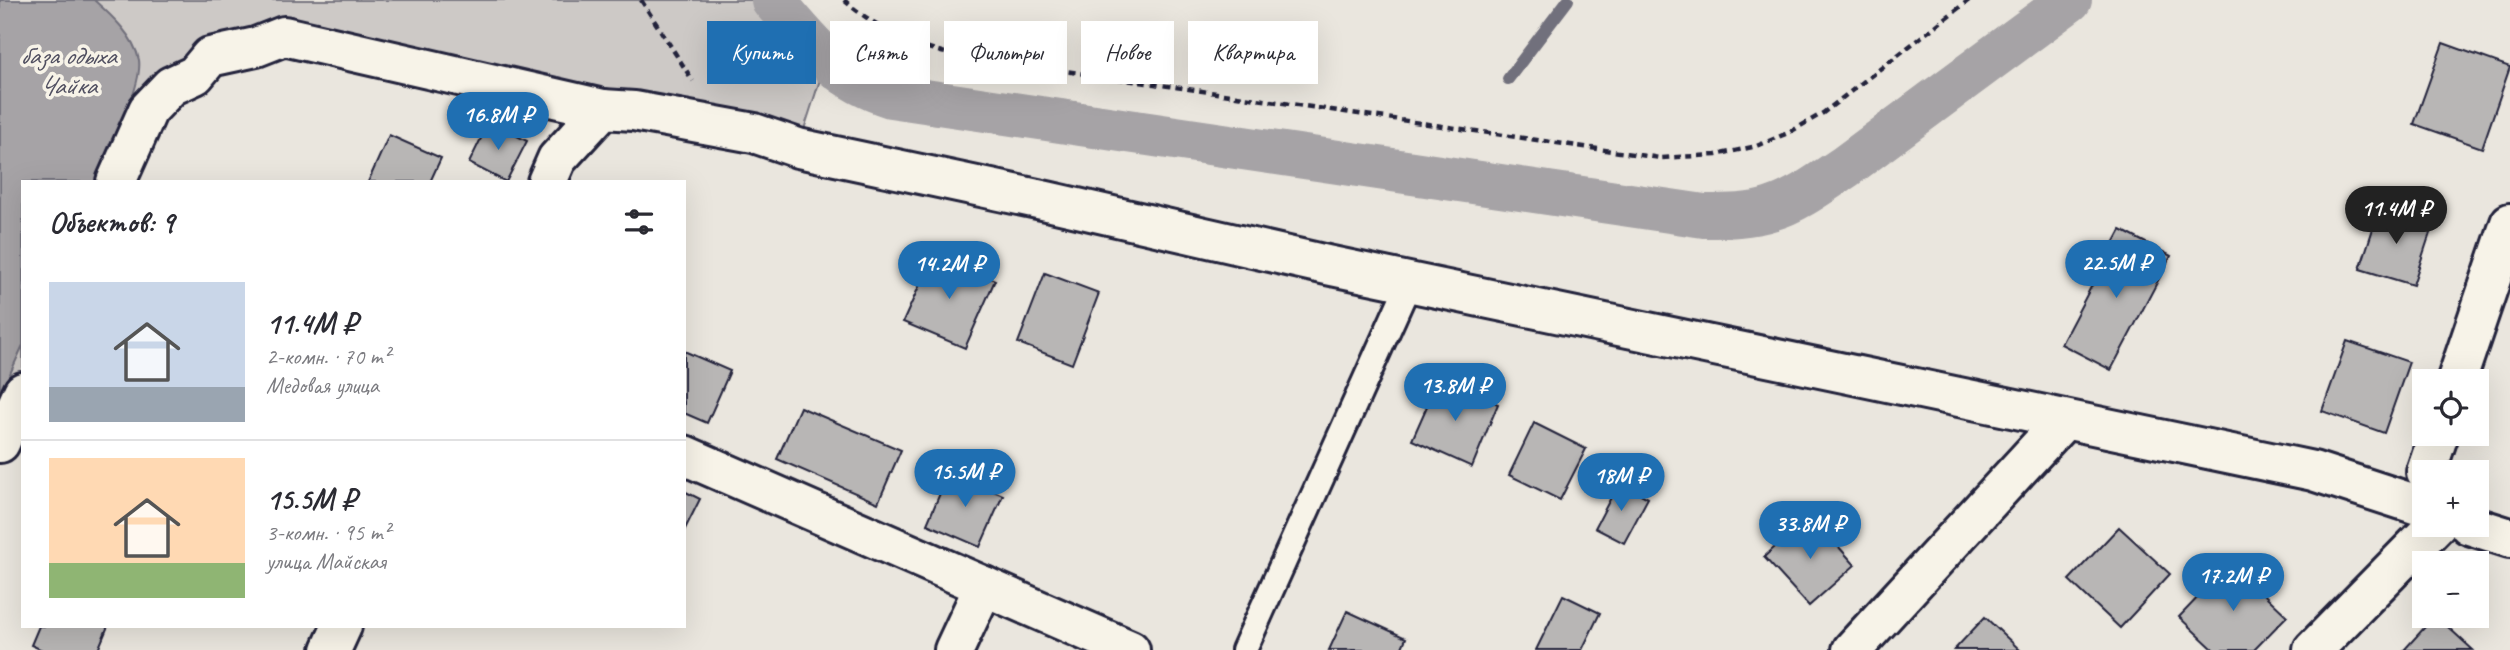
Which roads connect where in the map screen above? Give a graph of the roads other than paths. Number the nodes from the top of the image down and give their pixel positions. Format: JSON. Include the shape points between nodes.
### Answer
{"nodes":[{"id":1,"x":603,"y":109,"type":"junction"},
{"id":2,"x":117,"y":180,"type":"edge"},
{"id":3,"x":548,"y":180,"type":"edge"},
{"id":4,"x":2510,"y":223,"type":"edge"},
{"id":5,"x":1409,"y":283,"type":"junction"},
{"id":6,"x":2460,"y":369,"type":"edge"},
{"id":7,"x":21,"y":396,"type":"edge"},
{"id":8,"x":2063,"y":421,"type":"junction"},
{"id":9,"x":0,"y":443,"type":"edge"},
{"id":10,"x":686,"y":456,"type":"edge"},
{"id":11,"x":2412,"y":494,"type":"edge"},
{"id":12,"x":2412,"y":515,"type":"edge"},
{"id":13,"x":2489,"y":531,"type":"edge"},
{"id":14,"x":2510,"y":538,"type":"edge"},
{"id":15,"x":984,"y":586,"type":"junction"},
{"id":16,"x":341,"y":628,"type":"edge"},
{"id":17,"x":331,"y":650,"type":"edge"},
{"id":18,"x":954,"y":650,"type":"edge"},
{"id":19,"x":1130,"y":650,"type":"edge"},
{"id":20,"x":1244,"y":650,"type":"edge"},
{"id":21,"x":1852,"y":650,"type":"edge"},
{"id":22,"x":2312,"y":650,"type":"edge"}],
"edges":[{"from":1,"to":2,"type":"street","via":[[284,36],[210,57],[195,75],[171,86],[148,110]]},
{"from":1,"to":3,"type":"street","via":[[557,159]]},
{"from":1,"to":5,"type":"street","via":[[754,133],[798,148]]},
{"from":4,"to":6,"type":"street"},
{"from":5,"to":8,"type":"street"},
{"from":5,"to":20,"type":"lane"},
{"from":7,"to":9,"type":"street"},
{"from":8,"to":11,"type":"street"},
{"from":8,"to":21,"type":"street"},
{"from":10,"to":15,"type":"street"},
{"from":12,"to":22,"type":"street"},
{"from":13,"to":14,"type":"street"},
{"from":15,"to":18,"type":"street"},
{"from":15,"to":19,"type":"street"},
{"from":16,"to":17,"type":"street"}]}
